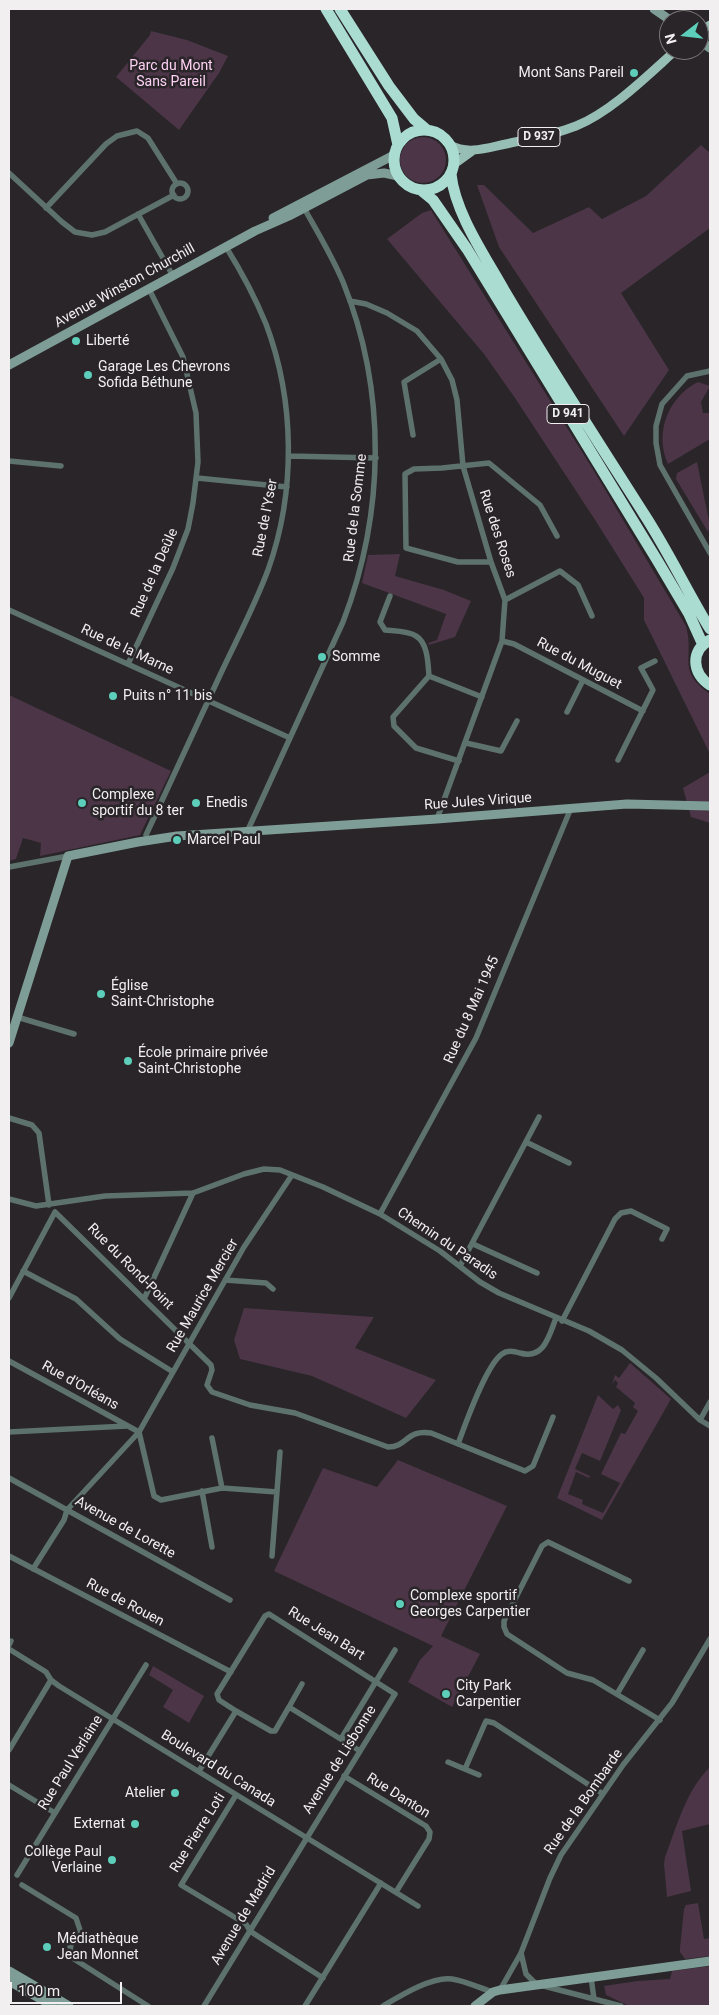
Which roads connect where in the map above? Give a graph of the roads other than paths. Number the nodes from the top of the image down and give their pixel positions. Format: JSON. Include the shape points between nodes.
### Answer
{"nodes":[{"id":1,"x":326,"y":9,"type":"edge"},
{"id":2,"x":340,"y":9,"type":"edge"},
{"id":3,"x":664,"y":60,"type":"edge"},
{"id":4,"x":426,"y":130,"type":"junction"},
{"id":5,"x":450,"y":145,"type":"junction"},
{"id":6,"x":396,"y":150,"type":"junction"},
{"id":7,"x":472,"y":151,"type":"junction"},
{"id":8,"x":453,"y":169,"type":"junction"},
{"id":9,"x":9,"y":173,"type":"edge"},
{"id":10,"x":398,"y":176,"type":"junction"},
{"id":11,"x":177,"y":184,"type":"junction"},
{"id":12,"x":332,"y":186,"type":"junction"},
{"id":13,"x":422,"y":191,"type":"junction"},
{"id":14,"x":174,"y":195,"type":"junction"},
{"id":15,"x":46,"y":208,"type":"junction"},
{"id":16,"x":304,"y":208,"type":"junction"},
{"id":17,"x":138,"y":214,"type":"junction"},
{"id":18,"x":255,"y":231,"type":"junction"},
{"id":19,"x":226,"y":246,"type":"junction"},
{"id":20,"x":173,"y":276,"type":"junction"},
{"id":21,"x":149,"y":289,"type":"junction"},
{"id":22,"x":350,"y":302,"type":"junction"},
{"id":23,"x":441,"y":359,"type":"junction"},
{"id":24,"x":9,"y":365,"type":"edge"},
{"id":25,"x":710,"y":371,"type":"edge"},
{"id":26,"x":413,"y":435,"type":"dead end"},
{"id":27,"x":289,"y":456,"type":"junction"},
{"id":28,"x":376,"y":458,"type":"junction"},
{"id":29,"x":9,"y":461,"type":"edge"},
{"id":30,"x":61,"y":466,"type":"dead end"},
{"id":31,"x":463,"y":466,"type":"junction"},
{"id":32,"x":197,"y":478,"type":"junction"},
{"id":33,"x":287,"y":487,"type":"junction"},
{"id":34,"x":557,"y":536,"type":"dead end"},
{"id":35,"x":710,"y":553,"type":"edge"},
{"id":36,"x":491,"y":562,"type":"junction"},
{"id":37,"x":390,"y":596,"type":"dead end"},
{"id":38,"x":505,"y":600,"type":"junction"},
{"id":39,"x":9,"y":610,"type":"edge"},
{"id":40,"x":592,"y":616,"type":"dead end"},
{"id":41,"x":710,"y":629,"type":"edge"},
{"id":42,"x":502,"y":641,"type":"junction"},
{"id":43,"x":706,"y":642,"type":"edge"},
{"id":44,"x":655,"y":660,"type":"dead end"},
{"id":45,"x":128,"y":664,"type":"junction"},
{"id":46,"x":429,"y":676,"type":"junction"},
{"id":47,"x":583,"y":680,"type":"junction"},
{"id":48,"x":710,"y":685,"type":"edge"},
{"id":49,"x":482,"y":697,"type":"junction"},
{"id":50,"x":208,"y":700,"type":"junction"},
{"id":51,"x":643,"y":711,"type":"junction"},
{"id":52,"x":567,"y":712,"type":"dead end"},
{"id":53,"x":517,"y":720,"type":"dead end"},
{"id":54,"x":290,"y":738,"type":"junction"},
{"id":55,"x":466,"y":743,"type":"junction"},
{"id":56,"x":618,"y":760,"type":"dead end"},
{"id":57,"x":459,"y":761,"type":"junction"},
{"id":58,"x":710,"y":806,"type":"edge"},
{"id":59,"x":571,"y":808,"type":"junction"},
{"id":60,"x":437,"y":819,"type":"junction"},
{"id":61,"x":247,"y":832,"type":"junction"},
{"id":62,"x":147,"y":840,"type":"junction"},
{"id":63,"x":68,"y":856,"type":"junction"},
{"id":64,"x":9,"y":867,"type":"edge"},
{"id":65,"x":17,"y":1017,"type":"junction"},
{"id":66,"x":74,"y":1034,"type":"dead end"},
{"id":67,"x":9,"y":1043,"type":"edge"},
{"id":68,"x":539,"y":1117,"type":"dead end"},
{"id":69,"x":9,"y":1118,"type":"edge"},
{"id":70,"x":526,"y":1142,"type":"junction"},
{"id":71,"x":569,"y":1164,"type":"dead end"},
{"id":72,"x":292,"y":1175,"type":"junction"},
{"id":73,"x":193,"y":1194,"type":"junction"},
{"id":74,"x":9,"y":1199,"type":"edge"},
{"id":75,"x":51,"y":1204,"type":"junction"},
{"id":76,"x":55,"y":1212,"type":"junction"},
{"id":77,"x":380,"y":1214,"type":"junction"},
{"id":78,"x":662,"y":1239,"type":"dead end"},
{"id":79,"x":473,"y":1244,"type":"junction"},
{"id":80,"x":460,"y":1266,"type":"junction"},
{"id":81,"x":24,"y":1271,"type":"junction"},
{"id":82,"x":537,"y":1273,"type":"dead end"},
{"id":83,"x":225,"y":1280,"type":"junction"},
{"id":84,"x":273,"y":1289,"type":"dead end"},
{"id":85,"x":9,"y":1298,"type":"edge"},
{"id":86,"x":144,"y":1299,"type":"junction"},
{"id":87,"x":559,"y":1319,"type":"junction"},
{"id":88,"x":189,"y":1344,"type":"junction"},
{"id":89,"x":9,"y":1361,"type":"edge"},
{"id":90,"x":173,"y":1372,"type":"junction"},
{"id":91,"x":710,"y":1402,"type":"edge"},
{"id":92,"x":552,"y":1417,"type":"dead end"},
{"id":93,"x":700,"y":1420,"type":"junction"},
{"id":94,"x":127,"y":1426,"type":"junction"},
{"id":95,"x":710,"y":1426,"type":"edge"},
{"id":96,"x":9,"y":1432,"type":"edge"},
{"id":97,"x":139,"y":1432,"type":"junction"},
{"id":98,"x":212,"y":1438,"type":"dead end"},
{"id":99,"x":458,"y":1444,"type":"junction"},
{"id":100,"x":280,"y":1452,"type":"dead end"},
{"id":101,"x":9,"y":1478,"type":"edge"},
{"id":102,"x":222,"y":1488,"type":"junction"},
{"id":103,"x":202,"y":1491,"type":"junction"},
{"id":104,"x":277,"y":1492,"type":"junction"},
{"id":105,"x":67,"y":1510,"type":"junction"},
{"id":106,"x":212,"y":1547,"type":"dead end"},
{"id":107,"x":9,"y":1556,"type":"edge"},
{"id":108,"x":272,"y":1556,"type":"dead end"},
{"id":109,"x":33,"y":1569,"type":"junction"},
{"id":110,"x":629,"y":1581,"type":"dead end"},
{"id":111,"x":230,"y":1600,"type":"dead end"},
{"id":112,"x":710,"y":1639,"type":"edge"},
{"id":113,"x":9,"y":1649,"type":"edge"},
{"id":114,"x":395,"y":1650,"type":"dead end"},
{"id":115,"x":643,"y":1650,"type":"dead end"},
{"id":116,"x":146,"y":1665,"type":"dead end"},
{"id":117,"x":231,"y":1672,"type":"junction"},
{"id":118,"x":51,"y":1680,"type":"junction"},
{"id":119,"x":376,"y":1681,"type":"junction"},
{"id":120,"x":302,"y":1684,"type":"dead end"},
{"id":121,"x":395,"y":1694,"type":"joint"},
{"id":122,"x":617,"y":1694,"type":"junction"},
{"id":123,"x":289,"y":1707,"type":"junction"},
{"id":124,"x":236,"y":1711,"type":"junction"},
{"id":125,"x":114,"y":1718,"type":"junction"},
{"id":126,"x":660,"y":1720,"type":"junction"},
{"id":127,"x":341,"y":1739,"type":"junction"},
{"id":128,"x":9,"y":1750,"type":"edge"},
{"id":129,"x":360,"y":1751,"type":"junction"},
{"id":130,"x":448,"y":1762,"type":"dead end"},
{"id":131,"x":465,"y":1769,"type":"junction"},
{"id":132,"x":199,"y":1771,"type":"junction"},
{"id":133,"x":479,"y":1775,"type":"dead end"},
{"id":134,"x":344,"y":1776,"type":"junction"},
{"id":135,"x":9,"y":1785,"type":"edge"},
{"id":136,"x":603,"y":1794,"type":"junction"},
{"id":137,"x":236,"y":1795,"type":"junction"},
{"id":138,"x":55,"y":1813,"type":"junction"},
{"id":139,"x":306,"y":1838,"type":"junction"},
{"id":140,"x":18,"y":1874,"type":"dead end"},
{"id":141,"x":380,"y":1882,"type":"junction"},
{"id":142,"x":22,"y":1885,"type":"dead end"},
{"id":143,"x":396,"y":1892,"type":"junction"},
{"id":144,"x":418,"y":1906,"type":"dead end"},
{"id":145,"x":250,"y":1931,"type":"junction"},
{"id":146,"x":521,"y":1953,"type":"junction"},
{"id":147,"x":710,"y":1961,"type":"edge"},
{"id":148,"x":9,"y":1971,"type":"edge"},
{"id":149,"x":591,"y":1977,"type":"junction"},
{"id":150,"x":323,"y":1978,"type":"junction"},
{"id":151,"x":9,"y":1980,"type":"edge"},
{"id":152,"x":536,"y":1984,"type":"junction"},
{"id":153,"x":497,"y":1991,"type":"junction"},
{"id":154,"x":594,"y":1999,"type":"junction"},
{"id":155,"x":53,"y":2006,"type":"edge"},
{"id":156,"x":69,"y":2006,"type":"edge"},
{"id":157,"x":148,"y":2006,"type":"edge"},
{"id":158,"x":204,"y":2006,"type":"edge"},
{"id":159,"x":305,"y":2006,"type":"edge"},
{"id":160,"x":383,"y":2006,"type":"edge"},
{"id":161,"x":475,"y":2006,"type":"edge"},
{"id":162,"x":621,"y":2006,"type":"edge"}],
"edges":[{"from":1,"to":6,"type":"highway","via":[[388,111],[395,128]]},
{"from":2,"to":4,"type":"highway","via":[[389,86]]},
{"from":3,"to":7,"type":"main road","number":"D 937","via":[[614,103],[584,122],[534,139]]},
{"from":4,"to":5,"type":"highway","via":[[438,133]]},
{"from":4,"to":6,"type":"highway","via":[[408,134]]},
{"from":5,"to":7,"type":"main road","number":"D 937"},
{"from":5,"to":8,"type":"highway","via":[[454,154]]},
{"from":6,"to":10,"type":"highway","via":[[394,167]]},
{"from":6,"to":12,"type":"street","name":"Avenue Winston Churchill"},
{"from":7,"to":8,"type":"main road","number":"D 937"},
{"from":8,"to":13,"type":"highway","via":[[439,187]]},
{"from":8,"to":41,"type":"highway","number":"D 941","via":[[452,182],[462,212],[482,252],[652,527]]},
{"from":9,"to":15,"type":"street"},
{"from":10,"to":13,"type":"highway","via":[[409,187]]},
{"from":10,"to":16,"type":"street","name":"Avenue Winston Churchill","via":[[384,172],[367,175]]},
{"from":11,"to":14,"type":"street"},
{"from":11,"to":14,"type":"street","via":[[186,186],[188,194],[180,199]]},
{"from":11,"to":15,"type":"street","via":[[148,138],[137,131],[117,136],[106,144]]},
{"from":12,"to":16,"type":"street","name":"Avenue Winston Churchill","via":[[328,192],[303,205]]},
{"from":12,"to":18,"type":"street","name":"Avenue Winston Churchill","via":[[264,222]]},
{"from":13,"to":43,"type":"highway","number":"D 941","via":[[433,200],[467,249]]},
{"from":14,"to":17,"type":"street"},
{"from":15,"to":17,"type":"street","via":[[75,232],[92,235]]},
{"from":16,"to":18,"type":"street","name":"Avenue Winston Churchill"},
{"from":16,"to":22,"type":"street","name":"Rue de la Somme","via":[[328,250]]},
{"from":17,"to":20,"type":"street"},
{"from":18,"to":19,"type":"street","name":"Avenue Winston Churchill"},
{"from":19,"to":20,"type":"street","name":"Avenue Winston Churchill"},
{"from":19,"to":27,"type":"street","name":"Rue de l'Yser","via":[[257,304],[272,345],[286,408]]},
{"from":20,"to":21,"type":"street","name":"Avenue Winston Churchill"},
{"from":21,"to":24,"type":"street","name":"Avenue Winston Churchill"},
{"from":21,"to":32,"type":"street","name":"Rue de la Deûle","via":[[180,350],[191,385],[196,413]]},
{"from":22,"to":23,"type":"street","name":"Rue des Roses","via":[[366,304],[387,313],[417,331]]},
{"from":22,"to":28,"type":"street","name":"Rue de la Somme","via":[[373,395]]},
{"from":23,"to":26,"type":"street","via":[[404,382]]},
{"from":23,"to":31,"type":"street","name":"Rue des Roses","via":[[452,380],[457,400]]},
{"from":25,"to":35,"type":"street","via":[[687,376],[662,404],[656,426],[656,443],[660,465]]},
{"from":27,"to":28,"type":"street"},
{"from":27,"to":33,"type":"street","name":"Rue de l'Yser"},
{"from":28,"to":54,"type":"street","name":"Rue de la Somme","via":[[368,534],[355,591]]},
{"from":29,"to":30,"type":"street"},
{"from":31,"to":34,"type":"street","via":[[489,463],[540,505]]},
{"from":31,"to":36,"type":"street","name":"Rue des Roses"},
{"from":31,"to":36,"type":"street","via":[[414,469],[405,474],[406,548],[458,562]]},
{"from":32,"to":33,"type":"street"},
{"from":32,"to":45,"type":"street","name":"Rue de la Deûle","via":[[188,529],[181,548]]},
{"from":33,"to":50,"type":"street","name":"Rue de l'Yser","via":[[269,568]]},
{"from":36,"to":38,"type":"street","name":"Rue des Roses"},
{"from":37,"to":46,"type":"street","via":[[380,622],[385,630],[416,635],[422,642]]},
{"from":38,"to":40,"type":"street","via":[[560,570],[578,585]]},
{"from":38,"to":42,"type":"street","name":"Rue des Roses"},
{"from":39,"to":45,"type":"street","name":"Rue de la Marne"},
{"from":42,"to":47,"type":"street","name":"Rue du Muguet","via":[[514,644]]},
{"from":42,"to":49,"type":"street","name":"Rue des Roses"},
{"from":43,"to":48,"type":"highway","via":[[696,659],[696,667]]},
{"from":44,"to":51,"type":"street","via":[[641,668],[653,690]]},
{"from":45,"to":50,"type":"street","name":"Rue de la Marne"},
{"from":46,"to":49,"type":"street"},
{"from":46,"to":57,"type":"street","via":[[393,717],[394,726],[416,748]]},
{"from":47,"to":51,"type":"street","name":"Rue du Muguet"},
{"from":47,"to":52,"type":"street"},
{"from":49,"to":55,"type":"street","name":"Rue des Roses"},
{"from":50,"to":54,"type":"street","name":"Rue de la Marne"},
{"from":50,"to":62,"type":"street","name":"Rue de l'Yser","via":[[146,835]]},
{"from":51,"to":56,"type":"street"},
{"from":53,"to":55,"type":"street","via":[[501,751]]},
{"from":54,"to":61,"type":"street","name":"Rue de la Somme"},
{"from":55,"to":57,"type":"street","name":"Rue des Roses"},
{"from":57,"to":60,"type":"street","name":"Rue des Roses"},
{"from":58,"to":59,"type":"street","name":"Rue Jules Virique","via":[[627,804]]},
{"from":59,"to":60,"type":"street","name":"Rue Jules Virique"},
{"from":59,"to":77,"type":"street","name":"Rue du 8 Mai 1945","via":[[476,1038]]},
{"from":60,"to":61,"type":"street","name":"Rue Jules Virique"},
{"from":61,"to":62,"type":"street","name":"Rue Jules Virique"},
{"from":62,"to":63,"type":"street","name":"Rue Jules Virique"},
{"from":63,"to":64,"type":"street"},
{"from":63,"to":65,"type":"street"},
{"from":65,"to":66,"type":"street"},
{"from":65,"to":67,"type":"street"},
{"from":68,"to":70,"type":"street"},
{"from":69,"to":75,"type":"street","via":[[32,1125],[39,1133]]},
{"from":70,"to":71,"type":"street"},
{"from":70,"to":79,"type":"street"},
{"from":72,"to":73,"type":"street","name":"Chemin du Paradis","via":[[264,1169]]},
{"from":72,"to":77,"type":"street","name":"Chemin du Paradis"},
{"from":72,"to":83,"type":"street","name":"Rue Maurice Mercier"},
{"from":73,"to":75,"type":"street","name":"Chemin du Paradis","via":[[105,1196]]},
{"from":73,"to":86,"type":"street"},
{"from":74,"to":75,"type":"street","name":"Chemin du Paradis","via":[[36,1206]]},
{"from":75,"to":76,"type":"street"},
{"from":76,"to":81,"type":"street"},
{"from":76,"to":86,"type":"street","name":"Rue du Rond-Point"},
{"from":77,"to":80,"type":"street","name":"Chemin du Paradis"},
{"from":78,"to":87,"type":"street","via":[[667,1230],[631,1211],[621,1212]]},
{"from":79,"to":80,"type":"street"},
{"from":79,"to":82,"type":"street"},
{"from":80,"to":87,"type":"street","name":"Chemin du Paradis","via":[[499,1293]]},
{"from":81,"to":85,"type":"street"},
{"from":81,"to":90,"type":"street","via":[[76,1299],[120,1338]]},
{"from":83,"to":84,"type":"street","via":[[266,1283]]},
{"from":83,"to":88,"type":"street","name":"Rue Maurice Mercier"},
{"from":86,"to":88,"type":"street","name":"Rue du Rond-Point"},
{"from":87,"to":93,"type":"street","name":"Chemin du Paradis","via":[[622,1350]]},
{"from":87,"to":99,"type":"street","via":[[536,1354],[531,1356],[510,1351],[497,1359],[477,1395]]},
{"from":88,"to":90,"type":"street","name":"Rue Maurice Mercier"},
{"from":88,"to":99,"type":"street","name":"Rue du Rond-Point","via":[[212,1367],[207,1385],[212,1392],[250,1405],[295,1413],[388,1447],[397,1446],[420,1431],[431,1432]]},
{"from":89,"to":94,"type":"street","name":"Rue d'Orléans"},
{"from":90,"to":97,"type":"street","name":"Rue Maurice Mercier"},
{"from":91,"to":93,"type":"street"},
{"from":92,"to":99,"type":"street","via":[[529,1470],[518,1469]]},
{"from":93,"to":95,"type":"street","name":"Chemin du Paradis"},
{"from":94,"to":96,"type":"street"},
{"from":94,"to":97,"type":"street","name":"Rue d'Orléans"},
{"from":97,"to":103,"type":"street","via":[[154,1496],[161,1500]]},
{"from":97,"to":105,"type":"street","name":"Rue Maurice Mercier"},
{"from":98,"to":102,"type":"street"},
{"from":100,"to":104,"type":"street"},
{"from":101,"to":105,"type":"street","name":"Avenue de Lorette"},
{"from":102,"to":103,"type":"street"},
{"from":102,"to":104,"type":"street"},
{"from":103,"to":106,"type":"street"},
{"from":104,"to":108,"type":"street"},
{"from":105,"to":109,"type":"street","name":"Rue Maurice Mercier"},
{"from":105,"to":111,"type":"street","name":"Avenue de Lorette"},
{"from":107,"to":109,"type":"street","name":"Rue de Rouen"},
{"from":109,"to":117,"type":"street","name":"Rue de Rouen"},
{"from":110,"to":122,"type":"street","via":[[548,1542],[542,1546],[503,1624],[507,1634],[566,1673],[593,1680]]},
{"from":112,"to":126,"type":"street","name":"Rue de la Bombarde"},
{"from":113,"to":118,"type":"street","name":"Boulevard du Canada","via":[[46,1672]]},
{"from":114,"to":119,"type":"street","name":"Avenue de Lisbonne"},
{"from":115,"to":122,"type":"street"},
{"from":116,"to":125,"type":"street","name":"Rue Paul Verlaine"},
{"from":117,"to":119,"type":"street","name":"Rue Jean Bart","via":[[269,1614]]},
{"from":117,"to":124,"type":"street","name":"Rue Jean Bart","via":[[217,1694],[219,1700]]},
{"from":118,"to":125,"type":"street","name":"Boulevard du Canada"},
{"from":118,"to":128,"type":"street"},
{"from":119,"to":121,"type":"street","name":"Rue Jean Bart"},
{"from":119,"to":127,"type":"street","name":"Avenue de Lisbonne"},
{"from":120,"to":123,"type":"street"},
{"from":121,"to":129,"type":"street","name":"Avenue de Lisbonne"},
{"from":122,"to":126,"type":"street"},
{"from":123,"to":124,"type":"street","via":[[275,1731]]},
{"from":123,"to":127,"type":"street"},
{"from":124,"to":132,"type":"street"},
{"from":125,"to":132,"type":"street","name":"Boulevard du Canada"},
{"from":125,"to":138,"type":"street","name":"Rue Paul Verlaine"},
{"from":126,"to":136,"type":"street","name":"Rue de la Bombarde"},
{"from":127,"to":129,"type":"street"},
{"from":129,"to":134,"type":"street","name":"Avenue de Lisbonne"},
{"from":130,"to":131,"type":"street"},
{"from":131,"to":133,"type":"street"},
{"from":131,"to":136,"type":"street","via":[[486,1721],[494,1723]]},
{"from":132,"to":137,"type":"street","name":"Boulevard du Canada"},
{"from":134,"to":139,"type":"street","name":"Avenue de Lisbonne"},
{"from":134,"to":143,"type":"street","name":"Rue Danton","via":[[426,1826],[430,1832],[429,1839]]},
{"from":135,"to":138,"type":"street"},
{"from":136,"to":146,"type":"street","name":"Rue de la Bombarde","via":[[561,1855]]},
{"from":137,"to":139,"type":"street","name":"Boulevard du Canada"},
{"from":137,"to":145,"type":"street","name":"Rue Pierre Loti","via":[[181,1884],[246,1924]]},
{"from":138,"to":140,"type":"street","name":"Rue Paul Verlaine"},
{"from":139,"to":141,"type":"street","name":"Boulevard du Canada"},
{"from":139,"to":145,"type":"street","name":"Avenue de Madrid"},
{"from":141,"to":143,"type":"street","name":"Boulevard du Canada"},
{"from":141,"to":150,"type":"street"},
{"from":142,"to":157,"type":"street","via":[[76,1918],[80,1930],[70,1948],[74,1959]]},
{"from":143,"to":144,"type":"street","name":"Boulevard du Canada"},
{"from":145,"to":150,"type":"street"},
{"from":145,"to":158,"type":"street","name":"Avenue de Madrid"},
{"from":146,"to":152,"type":"street","via":[[526,1974]]},
{"from":146,"to":153,"type":"street","name":"Rue de la Bombarde"},
{"from":147,"to":149,"type":"street"},
{"from":148,"to":156,"type":"street"},
{"from":149,"to":152,"type":"street"},
{"from":149,"to":154,"type":"street"},
{"from":150,"to":159,"type":"street"},
{"from":151,"to":155,"type":"street"},
{"from":152,"to":153,"type":"street"},
{"from":152,"to":154,"type":"street"},
{"from":153,"to":160,"type":"street","via":[[451,1979],[434,1981]]},
{"from":153,"to":161,"type":"street"},
{"from":154,"to":162,"type":"street"}]}
